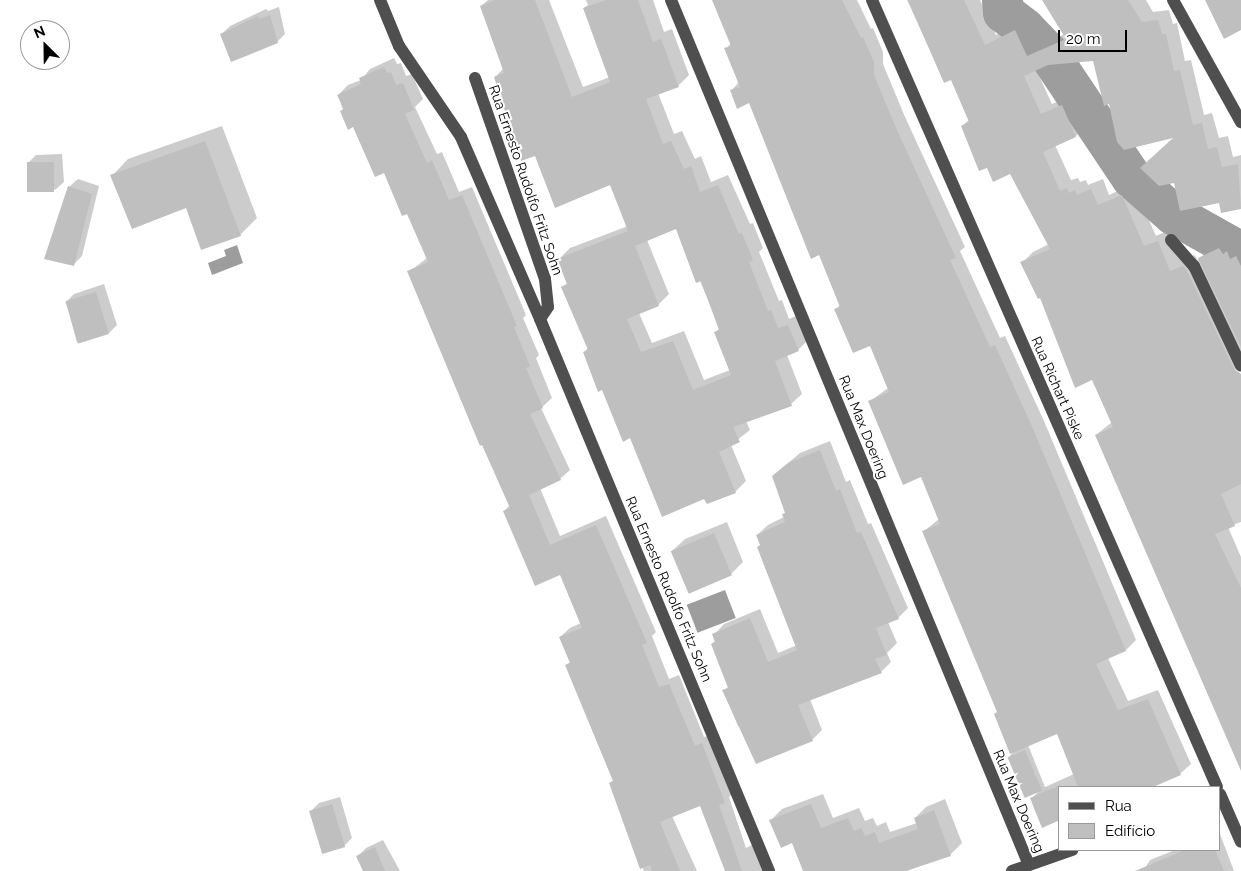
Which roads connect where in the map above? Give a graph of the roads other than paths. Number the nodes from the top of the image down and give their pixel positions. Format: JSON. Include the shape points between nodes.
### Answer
{"nodes":[{"id":1,"x":380,"y":0,"type":"edge"},
{"id":2,"x":671,"y":0,"type":"edge"},
{"id":3,"x":872,"y":0,"type":"edge"},
{"id":4,"x":1173,"y":0,"type":"edge"},
{"id":5,"x":475,"y":78,"type":"dead end"},
{"id":6,"x":1241,"y":122,"type":"edge"},
{"id":7,"x":1171,"y":240,"type":"dead end"},
{"id":8,"x":540,"y":319,"type":"junction"},
{"id":9,"x":1241,"y":366,"type":"edge"},
{"id":10,"x":1216,"y":786,"type":"edge"},
{"id":11,"x":1221,"y":798,"type":"edge"},
{"id":12,"x":1241,"y":842,"type":"edge"},
{"id":13,"x":1069,"y":851,"type":"edge"},
{"id":14,"x":1029,"y":865,"type":"junction"},
{"id":15,"x":769,"y":871,"type":"edge"},
{"id":16,"x":1012,"y":871,"type":"edge"}],
"edges":[{"from":1,"to":8,"type":"street","name":"Rua Ernesto Rudolfo Fritz Sohn","via":[[399,46],[461,137]]},
{"from":2,"to":14,"type":"street","name":"Rua Max Doering"},
{"from":3,"to":10,"type":"street","name":"Rua Richart Piske"},
{"from":4,"to":6,"type":"street"},
{"from":5,"to":8,"type":"street","name":"Rua Ernesto Rudolfo Fritz Sohn","via":[[545,278],[548,307]]},
{"from":7,"to":9,"type":"street","via":[[1194,266]]},
{"from":8,"to":15,"type":"street","name":"Rua Ernesto Rudolfo Fritz Sohn"},
{"from":11,"to":12,"type":"street","name":"Rua Richart Piske"},
{"from":13,"to":14,"type":"street"},
{"from":14,"to":16,"type":"street"}]}
